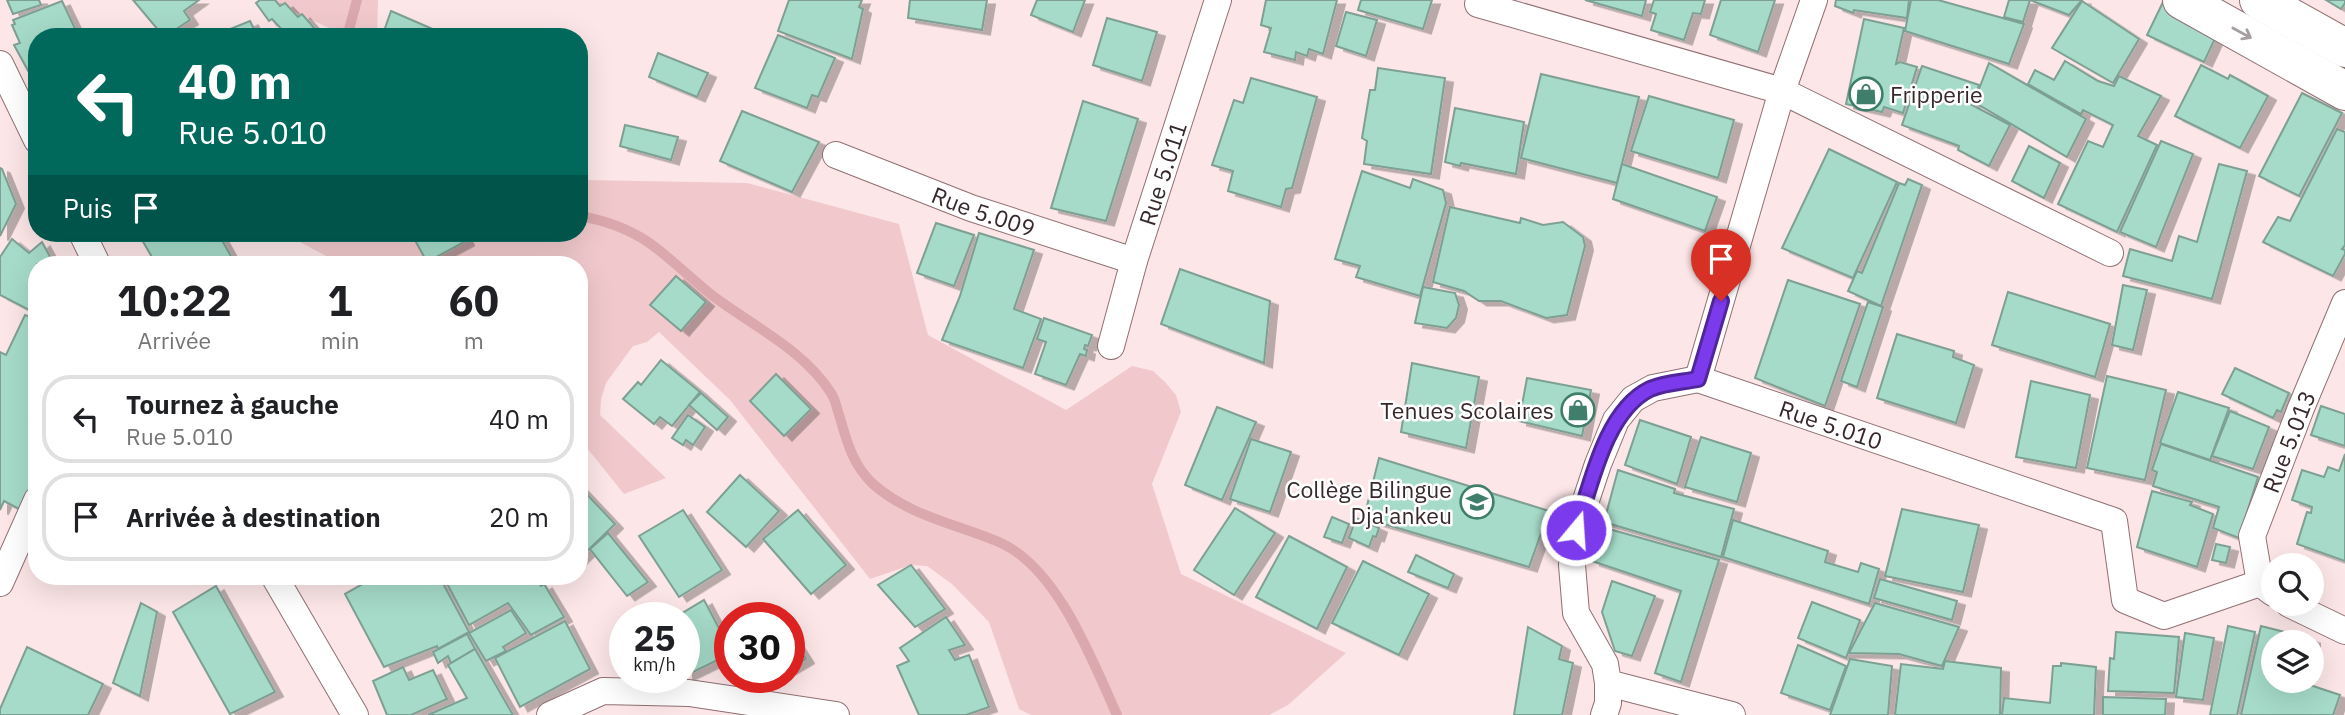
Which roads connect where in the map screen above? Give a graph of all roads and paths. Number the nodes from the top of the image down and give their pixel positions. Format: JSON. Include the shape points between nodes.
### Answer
{"nodes":[{"id":1,"x":1218,"y":0,"type":"edge"},
{"id":2,"x":1814,"y":0,"type":"edge"},
{"id":3,"x":2182,"y":0,"type":"edge"},
{"id":4,"x":2259,"y":0,"type":"edge"},
{"id":5,"x":1478,"y":4,"type":"dead end"},
{"id":6,"x":2345,"y":48,"type":"edge"},
{"id":7,"x":0,"y":64,"type":"edge"},
{"id":8,"x":1782,"y":91,"type":"junction"},
{"id":9,"x":2345,"y":91,"type":"edge"},
{"id":10,"x":28,"y":122,"type":"edge"},
{"id":11,"x":836,"y":155,"type":"dead end"},
{"id":12,"x":2110,"y":253,"type":"dead end"},
{"id":13,"x":1135,"y":261,"type":"junction"},
{"id":14,"x":2345,"y":303,"type":"edge"},
{"id":15,"x":1111,"y":346,"type":"dead end"},
{"id":16,"x":1698,"y":379,"type":"junction"},
{"id":17,"x":28,"y":520,"type":"edge"},
{"id":18,"x":2261,"y":569,"type":"edge"},
{"id":19,"x":0,"y":583,"type":"edge"},
{"id":20,"x":279,"y":585,"type":"edge"},
{"id":21,"x":2261,"y":589,"type":"edge"},
{"id":22,"x":2314,"y":616,"type":"edge"},
{"id":23,"x":2345,"y":631,"type":"edge"},
{"id":24,"x":1608,"y":683,"type":"junction"},
{"id":25,"x":355,"y":715,"type":"edge"},
{"id":26,"x":550,"y":715,"type":"edge"},
{"id":27,"x":836,"y":715,"type":"edge"},
{"id":28,"x":1604,"y":715,"type":"edge"},
{"id":29,"x":1732,"y":715,"type":"edge"}],
"edges":[{"from":1,"to":13,"type":"street","name":"Rue 5.011"},
{"from":2,"to":8,"type":"street"},
{"from":3,"to":9,"type":"main road","one_way":true},
{"from":4,"to":6,"type":"main road"},
{"from":5,"to":8,"type":"street"},
{"from":7,"to":10,"type":"street"},
{"from":8,"to":12,"type":"street"},
{"from":8,"to":16,"type":"street"},
{"from":11,"to":13,"type":"street","name":"Rue 5.009","via":[[971,208]]},
{"from":13,"to":15,"type":"street","name":"Rue 5.011"},
{"from":14,"to":18,"type":"street","name":"Rue 5.013","via":[[2252,536]]},
{"from":16,"to":21,"type":"street","name":"Rue 5.010","via":[[2114,521],[2125,600],[2164,616]]},
{"from":16,"to":24,"type":"street","via":[[1653,388],[1633,399],[1616,420],[1576,530],[1572,565],[1576,613],[1605,664]]},
{"from":17,"to":19,"type":"street"},
{"from":20,"to":25,"type":"street"},
{"from":22,"to":23,"type":"street"},
{"from":24,"to":28,"type":"street"},
{"from":24,"to":29,"type":"street"},
{"from":26,"to":27,"type":"street","via":[[603,691],[689,693]]}]}
